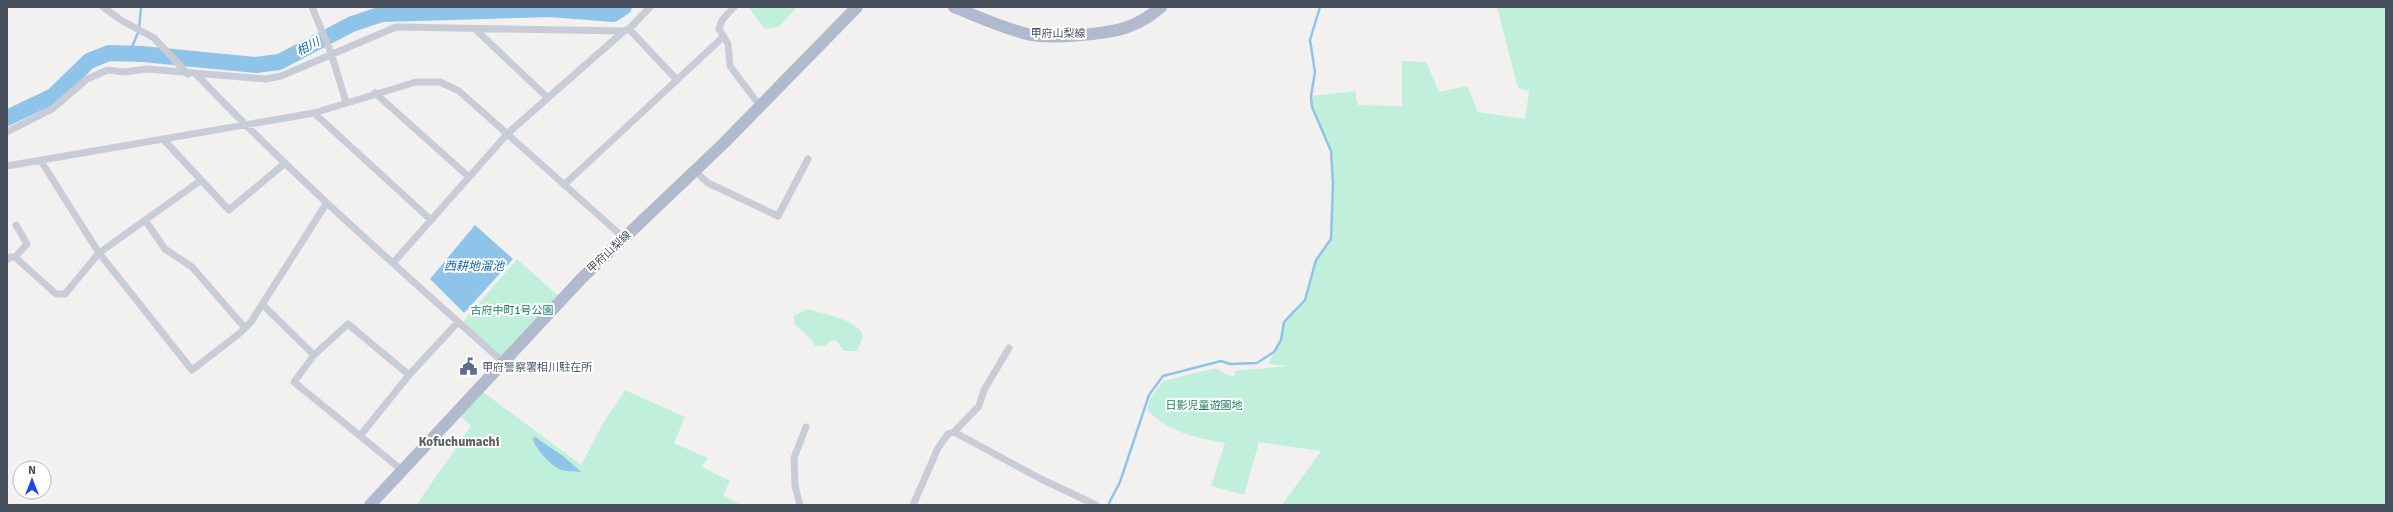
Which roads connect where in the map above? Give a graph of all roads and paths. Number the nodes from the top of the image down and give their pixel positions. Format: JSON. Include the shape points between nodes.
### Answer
{"nodes":[{"id":1,"x":103,"y":7,"type":"edge"},
{"id":2,"x":312,"y":7,"type":"edge"},
{"id":3,"x":650,"y":7,"type":"edge"},
{"id":4,"x":734,"y":7,"type":"edge"},
{"id":5,"x":857,"y":7,"type":"edge"},
{"id":6,"x":954,"y":7,"type":"edge"},
{"id":7,"x":1161,"y":7,"type":"edge"},
{"id":8,"x":475,"y":29,"type":"junction"},
{"id":9,"x":626,"y":30,"type":"junction"},
{"id":10,"x":723,"y":37,"type":"junction"},
{"id":11,"x":330,"y":50,"type":"junction"},
{"id":12,"x":189,"y":72,"type":"junction"},
{"id":13,"x":677,"y":80,"type":"junction"},
{"id":14,"x":375,"y":93,"type":"junction"},
{"id":15,"x":548,"y":98,"type":"junction"},
{"id":16,"x":346,"y":102,"type":"junction"},
{"id":17,"x":760,"y":106,"type":"junction"},
{"id":18,"x":314,"y":113,"type":"junction"},
{"id":19,"x":245,"y":125,"type":"junction"},
{"id":20,"x":7,"y":132,"type":"edge"},
{"id":21,"x":508,"y":133,"type":"junction"},
{"id":22,"x":163,"y":139,"type":"junction"},
{"id":23,"x":808,"y":159,"type":"dead end"},
{"id":24,"x":41,"y":161,"type":"junction"},
{"id":25,"x":284,"y":164,"type":"junction"},
{"id":26,"x":7,"y":166,"type":"edge"},
{"id":27,"x":694,"y":171,"type":"junction"},
{"id":28,"x":469,"y":177,"type":"junction"},
{"id":29,"x":200,"y":181,"type":"junction"},
{"id":30,"x":564,"y":185,"type":"junction"},
{"id":31,"x":326,"y":204,"type":"junction"},
{"id":32,"x":145,"y":220,"type":"junction"},
{"id":33,"x":431,"y":220,"type":"junction"},
{"id":34,"x":16,"y":224,"type":"dead end"},
{"id":35,"x":624,"y":238,"type":"junction"},
{"id":36,"x":99,"y":253,"type":"junction"},
{"id":37,"x":15,"y":257,"type":"junction"},
{"id":38,"x":7,"y":260,"type":"edge"},
{"id":39,"x":393,"y":263,"type":"junction"},
{"id":40,"x":263,"y":305,"type":"junction"},
{"id":41,"x":458,"y":322,"type":"junction"},
{"id":42,"x":245,"y":328,"type":"junction"},
{"id":43,"x":1009,"y":348,"type":"dead end"},
{"id":44,"x":314,"y":355,"type":"junction"},
{"id":45,"x":503,"y":362,"type":"junction"},
{"id":46,"x":409,"y":375,"type":"junction"},
{"id":47,"x":806,"y":427,"type":"dead end"},
{"id":48,"x":954,"y":432,"type":"junction"},
{"id":49,"x":360,"y":436,"type":"junction"},
{"id":50,"x":403,"y":471,"type":"junction"},
{"id":51,"x":370,"y":505,"type":"edge"},
{"id":52,"x":800,"y":505,"type":"edge"},
{"id":53,"x":913,"y":505,"type":"edge"},
{"id":54,"x":1096,"y":505,"type":"edge"}],
"edges":[{"from":1,"to":12,"type":"street","via":[[165,48]]},
{"from":2,"to":11,"type":"street"},
{"from":3,"to":9,"type":"street"},
{"from":4,"to":10,"type":"street","via":[[720,23]]},
{"from":5,"to":17,"type":"main road","name":"甲府山梨線"},
{"from":6,"to":7,"type":"main road","name":"甲府山梨線","via":[[1032,36],[1098,33],[1129,27]]},
{"from":8,"to":9,"type":"street"},
{"from":8,"to":11,"type":"street","via":[[396,27]]},
{"from":8,"to":15,"type":"street"},
{"from":9,"to":13,"type":"street"},
{"from":9,"to":15,"type":"street"},
{"from":10,"to":13,"type":"street"},
{"from":10,"to":17,"type":"street","via":[[729,49],[730,66]]},
{"from":11,"to":12,"type":"street","via":[[281,76],[266,79]]},
{"from":11,"to":16,"type":"street"},
{"from":12,"to":19,"type":"street"},
{"from":12,"to":20,"type":"street","via":[[148,69],[101,72],[87,79],[52,109]]},
{"from":13,"to":30,"type":"street"},
{"from":14,"to":16,"type":"street"},
{"from":14,"to":21,"type":"street","via":[[416,82],[440,82],[459,91]]},
{"from":14,"to":28,"type":"street"},
{"from":15,"to":21,"type":"street"},
{"from":16,"to":18,"type":"street"},
{"from":17,"to":27,"type":"main road","name":"甲府山梨線"},
{"from":18,"to":19,"type":"street"},
{"from":18,"to":33,"type":"street"},
{"from":19,"to":22,"type":"street"},
{"from":19,"to":25,"type":"street"},
{"from":21,"to":28,"type":"street"},
{"from":21,"to":30,"type":"street"},
{"from":22,"to":24,"type":"street"},
{"from":22,"to":29,"type":"street"},
{"from":23,"to":27,"type":"street","via":[[778,216],[708,183]]},
{"from":24,"to":26,"type":"street"},
{"from":24,"to":36,"type":"street"},
{"from":25,"to":29,"type":"street","via":[[229,210]]},
{"from":25,"to":31,"type":"street"},
{"from":27,"to":35,"type":"main road","name":"甲府山梨線"},
{"from":28,"to":33,"type":"street"},
{"from":29,"to":32,"type":"street"},
{"from":30,"to":35,"type":"street"},
{"from":31,"to":39,"type":"street"},
{"from":31,"to":40,"type":"street"},
{"from":32,"to":36,"type":"street"},
{"from":32,"to":42,"type":"street","via":[[165,249],[192,267]]},
{"from":33,"to":39,"type":"street"},
{"from":34,"to":37,"type":"street","via":[[27,244]]},
{"from":35,"to":45,"type":"main road","name":"甲府山梨線","via":[[582,278]]},
{"from":36,"to":37,"type":"street","via":[[65,294],[56,294]]},
{"from":36,"to":42,"type":"street","via":[[192,370]]},
{"from":37,"to":38,"type":"street","via":[[10,256]]},
{"from":39,"to":41,"type":"street"},
{"from":40,"to":42,"type":"street"},
{"from":40,"to":44,"type":"street"},
{"from":41,"to":45,"type":"street"},
{"from":41,"to":46,"type":"street"},
{"from":43,"to":48,"type":"street","via":[[984,390],[979,406]]},
{"from":44,"to":46,"type":"street","via":[[348,324]]},
{"from":44,"to":49,"type":"street","via":[[294,382]]},
{"from":45,"to":50,"type":"main road","name":"甲府山梨線"},
{"from":46,"to":49,"type":"street"},
{"from":47,"to":52,"type":"street","via":[[794,458],[795,486]]},
{"from":48,"to":53,"type":"street","via":[[948,434],[938,448]]},
{"from":48,"to":54,"type":"street","via":[[1039,478]]},
{"from":49,"to":50,"type":"street"},
{"from":50,"to":51,"type":"main road","name":"甲府山梨線"}]}
